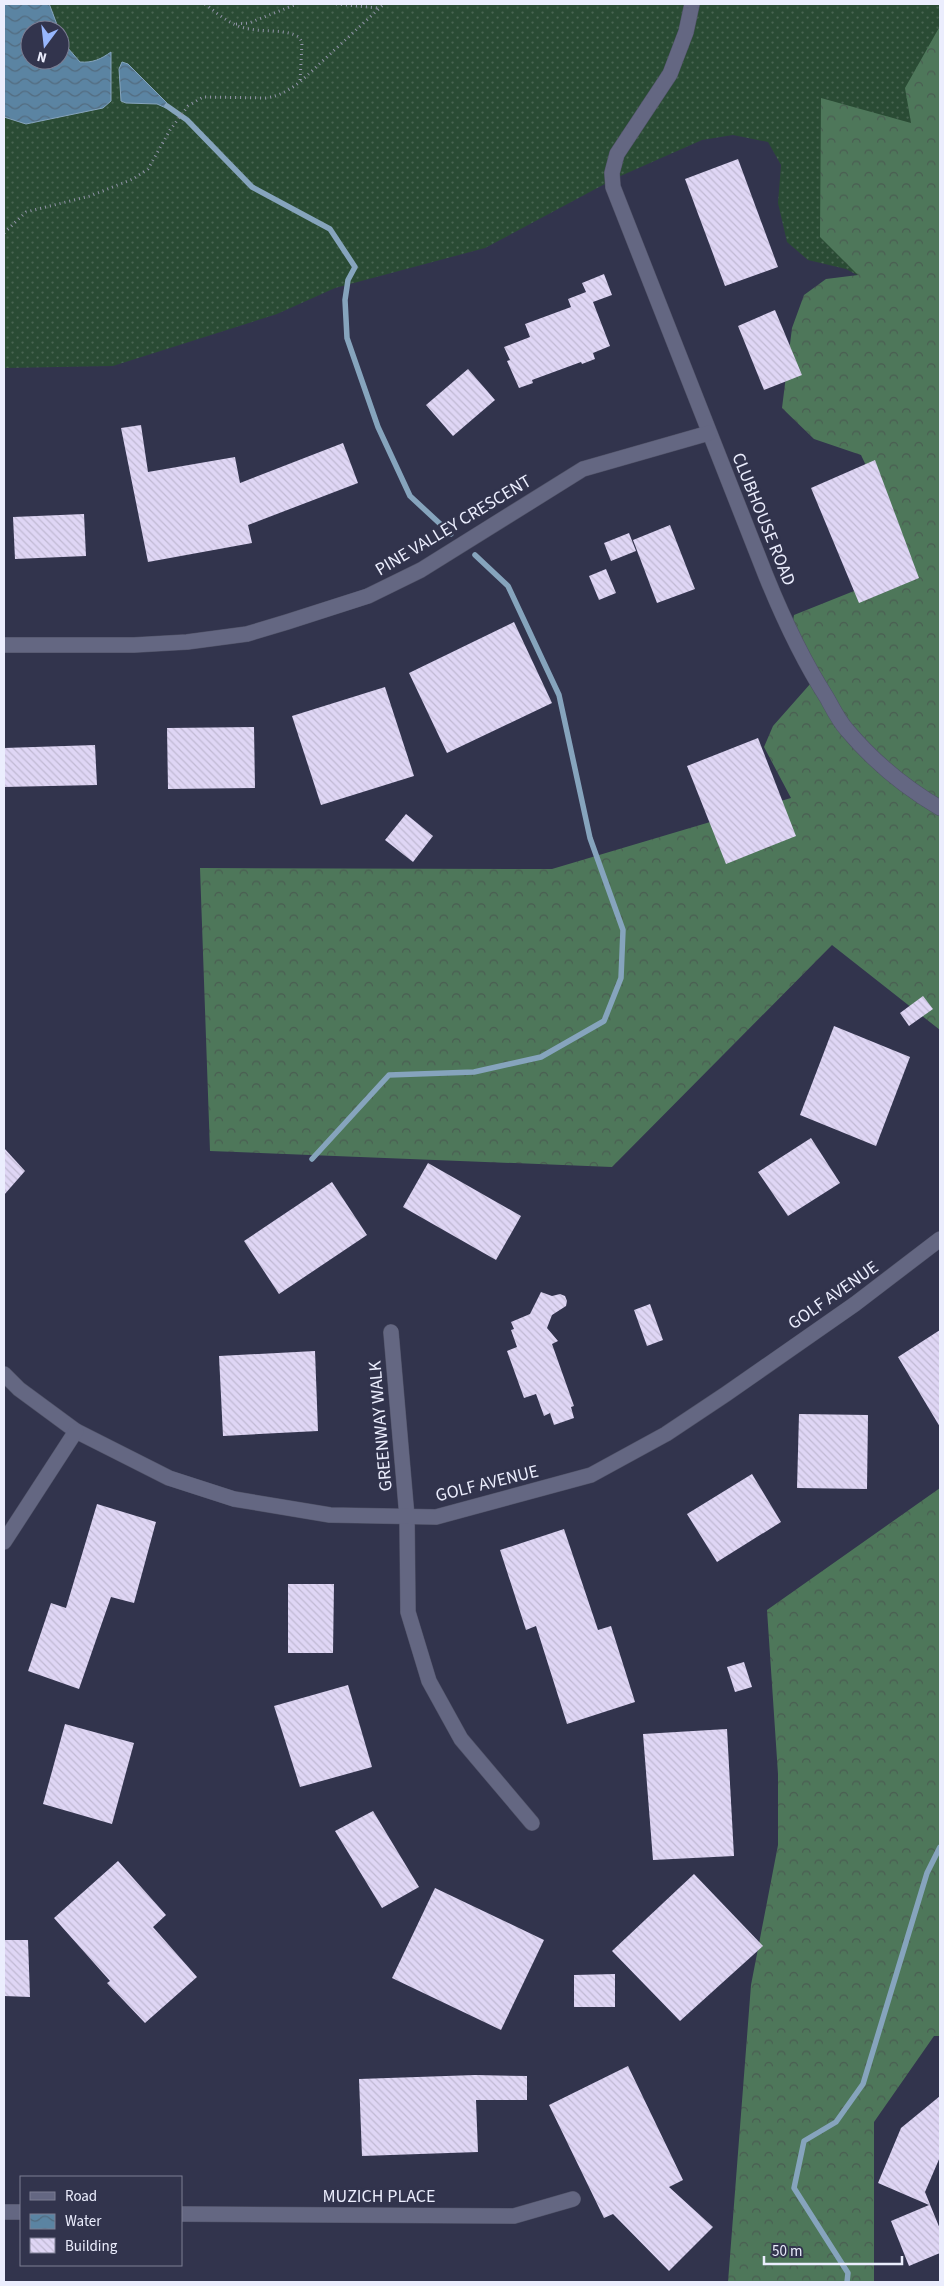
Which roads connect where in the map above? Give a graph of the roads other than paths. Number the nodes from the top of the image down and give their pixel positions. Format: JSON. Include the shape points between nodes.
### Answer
{"nodes":[{"id":1,"x":692,"y":4,"type":"edge"},
{"id":2,"x":709,"y":433,"type":"junction"},
{"id":3,"x":4,"y":645,"type":"edge"},
{"id":4,"x":940,"y":808,"type":"edge"},
{"id":5,"x":940,"y":1239,"type":"edge"},
{"id":6,"x":391,"y":1332,"type":"dead end"},
{"id":7,"x":4,"y":1374,"type":"edge"},
{"id":8,"x":76,"y":1431,"type":"junction"},
{"id":9,"x":407,"y":1517,"type":"junction"},
{"id":10,"x":4,"y":1542,"type":"edge"},
{"id":11,"x":532,"y":1822,"type":"dead end"},
{"id":12,"x":573,"y":2199,"type":"dead end"},
{"id":13,"x":4,"y":2212,"type":"edge"},
{"id":14,"x":20,"y":2212,"type":"edge"},
{"id":15,"x":182,"y":2214,"type":"edge"}],
"edges":[{"from":1,"to":2,"type":"street","name":"CLUBHOUSE ROAD","via":[[686,32],[670,74],[613,163],[613,187]]},
{"from":2,"to":3,"type":"street","name":"PINE VALLEY CRESCENT","via":[[583,469],[421,570],[368,596],[287,622],[247,634],[187,642]]},
{"from":2,"to":4,"type":"street","name":"CLUBHOUSE ROAD","via":[[783,616],[811,674],[846,729],[886,771]]},
{"from":5,"to":9,"type":"street","name":"GOLF AVENUE","via":[[855,1304],[726,1394],[666,1434],[591,1475],[436,1517]]},
{"from":6,"to":9,"type":"street","name":"GREENWAY WALK"},
{"from":7,"to":8,"type":"street","name":"GOLF AVENUE"},
{"from":8,"to":9,"type":"street","name":"GOLF AVENUE","via":[[169,1478],[234,1499],[330,1515]]},
{"from":8,"to":10,"type":"street"},
{"from":9,"to":11,"type":"street","name":"GREENWAY WALK","via":[[408,1612],[429,1681],[461,1739]]},
{"from":12,"to":15,"type":"street","name":"MUZICH PLACE","via":[[514,2216]]},
{"from":13,"to":14,"type":"street"}]}
